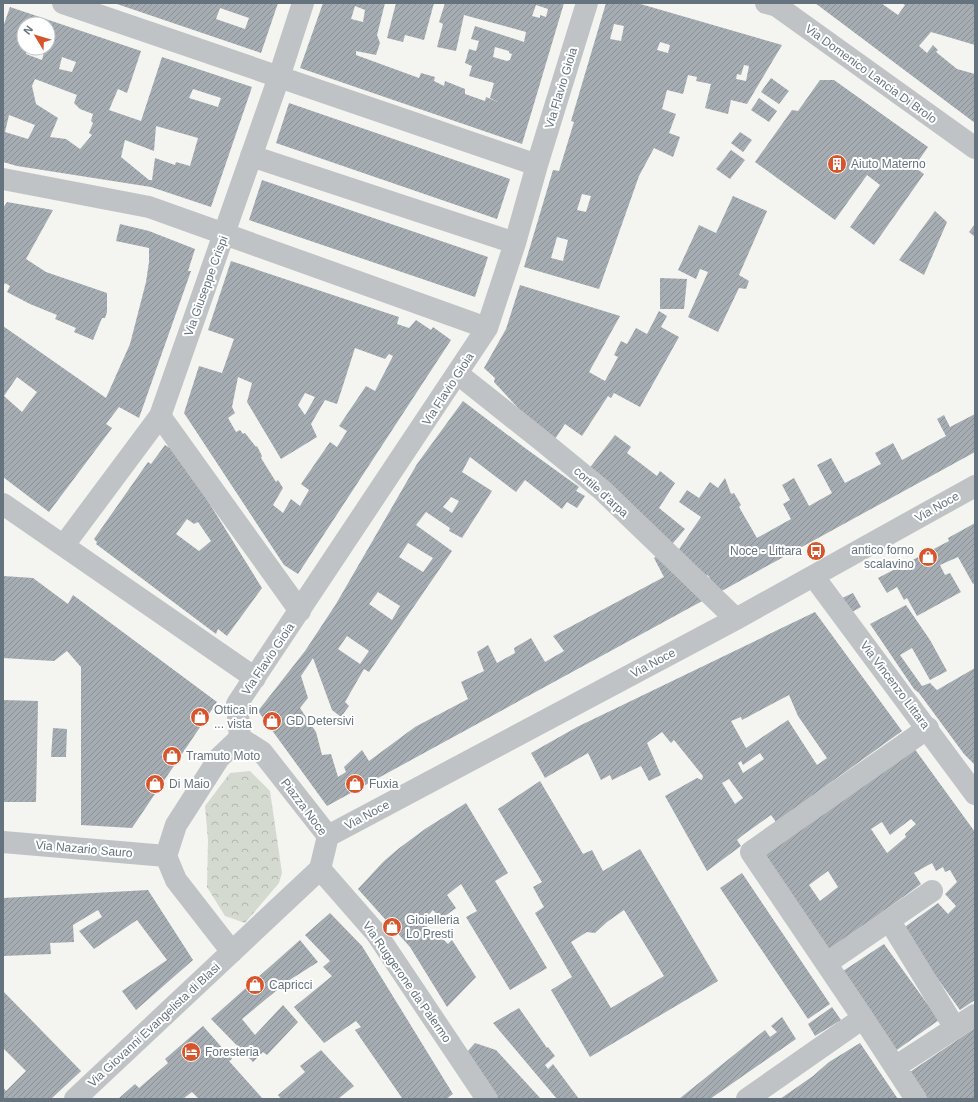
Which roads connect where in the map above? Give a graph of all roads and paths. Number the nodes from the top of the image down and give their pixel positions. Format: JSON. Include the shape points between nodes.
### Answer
{"nodes":[{"id":1,"x":63,"y":3,"type":"edge"},
{"id":2,"x":303,"y":3,"type":"edge"},
{"id":3,"x":586,"y":3,"type":"edge"},
{"id":4,"x":774,"y":4,"type":"edge"},
{"id":5,"x":279,"y":77,"type":"junction"},
{"id":6,"x":975,"y":148,"type":"edge"},
{"id":7,"x":251,"y":156,"type":"junction"},
{"id":8,"x":537,"y":165,"type":"junction"},
{"id":9,"x":3,"y":179,"type":"edge"},
{"id":10,"x":225,"y":234,"type":"junction"},
{"id":11,"x":516,"y":243,"type":"junction"},
{"id":12,"x":488,"y":328,"type":"junction"},
{"id":13,"x":458,"y":374,"type":"junction"},
{"id":14,"x":160,"y":416,"type":"junction"},
{"id":15,"x":975,"y":486,"type":"edge"},
{"id":16,"x":3,"y":504,"type":"edge"},
{"id":17,"x":64,"y":545,"type":"junction"},
{"id":18,"x":814,"y":577,"type":"junction"},
{"id":19,"x":300,"y":611,"type":"junction"},
{"id":20,"x":736,"y":619,"type":"junction"},
{"id":21,"x":255,"y":678,"type":"junction"},
{"id":22,"x":928,"y":728,"type":"junction"},
{"id":23,"x":240,"y":738,"type":"junction"},
{"id":24,"x":975,"y":794,"type":"edge"},
{"id":25,"x":328,"y":836,"type":"junction"},
{"id":26,"x":3,"y":842,"type":"edge"},
{"id":27,"x":166,"y":856,"type":"junction"},
{"id":28,"x":320,"y":868,"type":"junction"},
{"id":29,"x":932,"y":891,"type":"dead end"},
{"id":30,"x":890,"y":920,"type":"junction"},
{"id":31,"x":232,"y":952,"type":"junction"},
{"id":32,"x":827,"y":963,"type":"junction"},
{"id":33,"x":975,"y":1015,"type":"edge"},
{"id":34,"x":863,"y":1018,"type":"junction"},
{"id":35,"x":955,"y":1028,"type":"junction"},
{"id":36,"x":895,"y":1067,"type":"junction"},
{"id":37,"x":483,"y":1097,"type":"edge"},
{"id":38,"x":75,"y":1099,"type":"edge"},
{"id":39,"x":747,"y":1099,"type":"edge"},
{"id":40,"x":916,"y":1099,"type":"edge"}],
"edges":[{"from":1,"to":5,"type":"street"},
{"from":2,"to":5,"type":"street","name":"Via Giuseppe Crispi"},
{"from":3,"to":8,"type":"street","name":"Via Flavio Gioia"},
{"from":4,"to":6,"type":"street","name":"Via Domenico Lancia Di Brolo"},
{"from":5,"to":7,"type":"street","name":"Via Giuseppe Crispi"},
{"from":5,"to":8,"type":"street"},
{"from":7,"to":10,"type":"street","name":"Via Giuseppe Crispi"},
{"from":7,"to":11,"type":"street"},
{"from":8,"to":11,"type":"street","name":"Via Flavio Gioia"},
{"from":9,"to":10,"type":"street","via":[[150,207]]},
{"from":10,"to":12,"type":"street"},
{"from":10,"to":14,"type":"street","name":"Via Giuseppe Crispi"},
{"from":11,"to":12,"type":"street","name":"Via Flavio Gioia"},
{"from":12,"to":13,"type":"street","name":"Via Flavio Gioia"},
{"from":13,"to":19,"type":"street","name":"Via Flavio Gioia"},
{"from":13,"to":20,"type":"street","name":"cortile d'arpa","via":[[602,490]]},
{"from":14,"to":17,"type":"street","name":"Via Giuseppe Crispi"},
{"from":14,"to":19,"type":"street"},
{"from":15,"to":18,"type":"street","name":"Via Noce"},
{"from":16,"to":17,"type":"street"},
{"from":17,"to":21,"type":"street"},
{"from":18,"to":20,"type":"street","name":"Via Noce"},
{"from":18,"to":22,"type":"street","name":"Via Vincenzo Littara"},
{"from":19,"to":21,"type":"street","name":"Via Flavio Gioia"},
{"from":20,"to":25,"type":"street","name":"Via Noce"},
{"from":21,"to":23,"type":"street","name":"Via Flavio Gioia","via":[[237,704]]},
{"from":22,"to":24,"type":"street","name":"Via Vincenzo Littara"},
{"from":22,"to":32,"type":"street","via":[[751,852]]},
{"from":23,"to":25,"type":"street","name":"Piazza Noce","via":[[262,752]]},
{"from":23,"to":27,"type":"street","via":[[219,758],[176,825]]},
{"from":25,"to":28,"type":"street","name":"Piazza Noce"},
{"from":26,"to":27,"type":"street","name":"Via Nazario Sauro"},
{"from":27,"to":31,"type":"street","via":[[176,880]]},
{"from":28,"to":31,"type":"street"},
{"from":28,"to":37,"type":"street","name":"Via Ruggerone da Palermo","via":[[376,934]]},
{"from":29,"to":30,"type":"street"},
{"from":30,"to":32,"type":"street"},
{"from":30,"to":35,"type":"street"},
{"from":31,"to":38,"type":"street","name":"Via Giovanni Evangelista di Blasi"},
{"from":32,"to":34,"type":"street"},
{"from":33,"to":35,"type":"street"},
{"from":34,"to":36,"type":"street"},
{"from":34,"to":39,"type":"street"},
{"from":35,"to":36,"type":"street"},
{"from":36,"to":40,"type":"street"}]}
